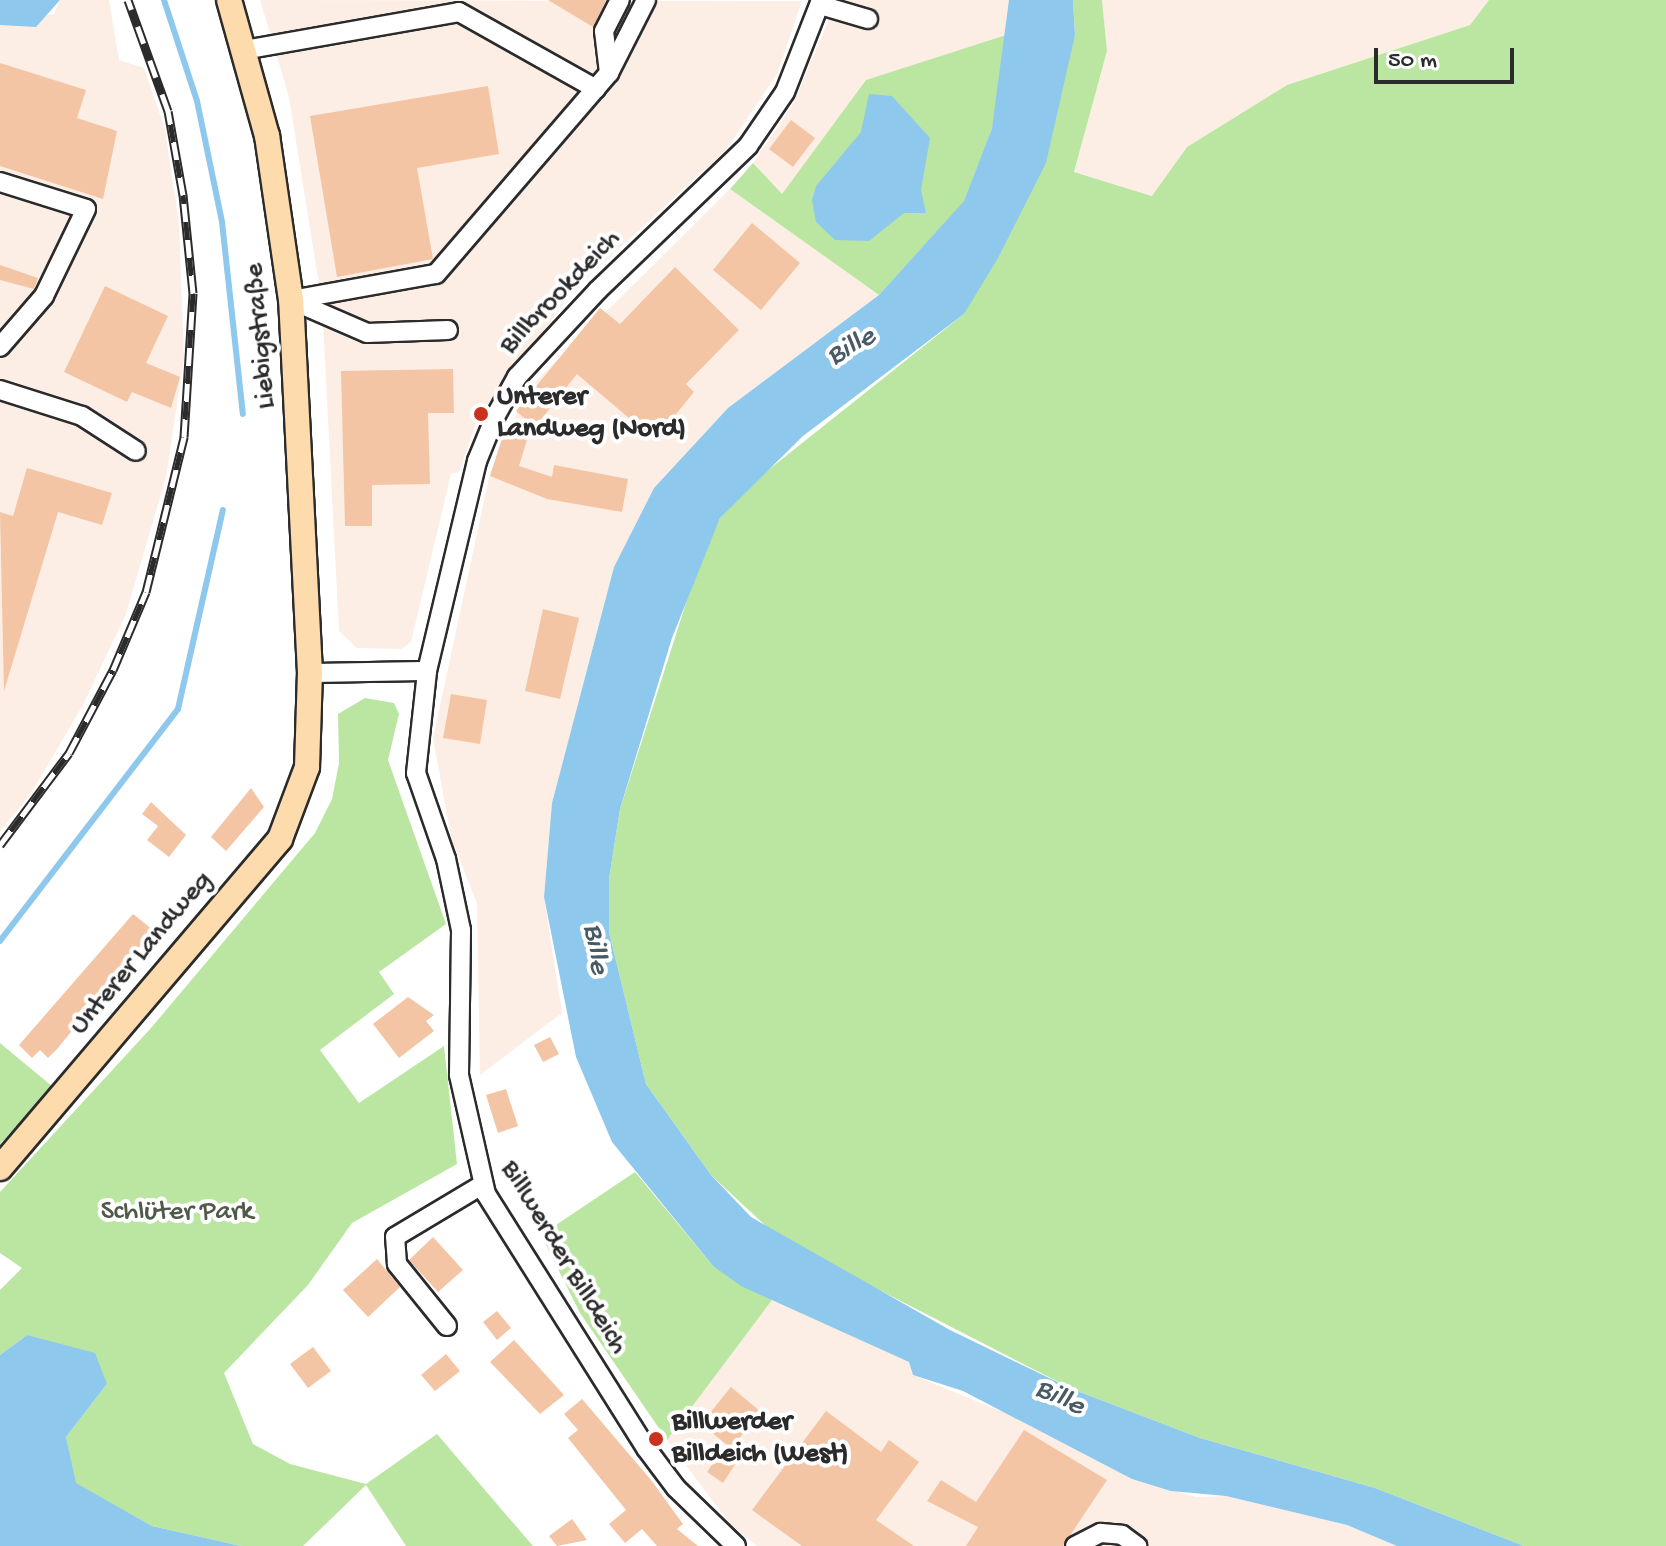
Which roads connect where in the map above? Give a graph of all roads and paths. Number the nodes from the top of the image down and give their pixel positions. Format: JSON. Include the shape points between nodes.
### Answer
{"nodes":[{"id":1,"x":229,"y":0,"type":"edge"},
{"id":2,"x":620,"y":0,"type":"edge"},
{"id":3,"x":646,"y":0,"type":"edge"},
{"id":4,"x":821,"y":3,"type":"edge"},
{"id":5,"x":868,"y":19,"type":"dead end"},
{"id":6,"x":244,"y":50,"type":"junction"},
{"id":7,"x":609,"y":73,"type":"junction"},
{"id":8,"x":596,"y":89,"type":"junction"},
{"id":9,"x":0,"y":182,"type":"edge"},
{"id":10,"x":291,"y":300,"type":"junction"},
{"id":11,"x":448,"y":330,"type":"dead end"},
{"id":12,"x":0,"y":347,"type":"edge"},
{"id":13,"x":0,"y":390,"type":"edge"},
{"id":14,"x":136,"y":451,"type":"dead end"},
{"id":15,"x":427,"y":671,"type":"junction"},
{"id":16,"x":310,"y":673,"type":"junction"},
{"id":17,"x":307,"y":767,"type":"joint"},
{"id":18,"x":0,"y":1168,"type":"edge"},
{"id":19,"x":482,"y":1185,"type":"junction"},
{"id":20,"x":447,"y":1326,"type":"dead end"},
{"id":21,"x":736,"y":1546,"type":"edge"},
{"id":22,"x":1075,"y":1546,"type":"edge"},
{"id":23,"x":1137,"y":1546,"type":"edge"}],
"edges":[{"from":1,"to":6,"type":"main road","name":"Liebigstraße"},
{"from":2,"to":7,"type":"street","via":[[604,31]]},
{"from":3,"to":7,"type":"street"},
{"from":4,"to":5,"type":"street"},
{"from":4,"to":15,"type":"street","name":"Billbrookdeich","via":[[785,92],[748,146],[517,377],[477,461]]},
{"from":6,"to":8,"type":"street","via":[[459,12]]},
{"from":6,"to":10,"type":"main road","name":"Liebigstraße","via":[[267,136]]},
{"from":7,"to":8,"type":"street"},
{"from":8,"to":10,"type":"street","via":[[436,274]]},
{"from":9,"to":12,"type":"street","via":[[86,209],[44,296]]},
{"from":10,"to":11,"type":"street","via":[[367,333]]},
{"from":10,"to":16,"type":"main road","name":"Liebigstraße"},
{"from":13,"to":14,"type":"street","via":[[82,416]]},
{"from":15,"to":16,"type":"street"},
{"from":15,"to":19,"type":"street","name":"Billwerder Billdeich","via":[[416,773],[446,859],[461,930],[459,1075]]},
{"from":16,"to":17,"type":"main road","name":"Liebigstraße"},
{"from":17,"to":18,"type":"main road","name":"Unterer Landweg","via":[[280,839]]},
{"from":19,"to":20,"type":"street","via":[[395,1237],[397,1264]]},
{"from":19,"to":21,"type":"street","name":"Billwerder Billdeich","via":[[646,1448],[676,1488]]},
{"from":22,"to":23,"type":"street","via":[[1101,1533],[1122,1535]]}]}
